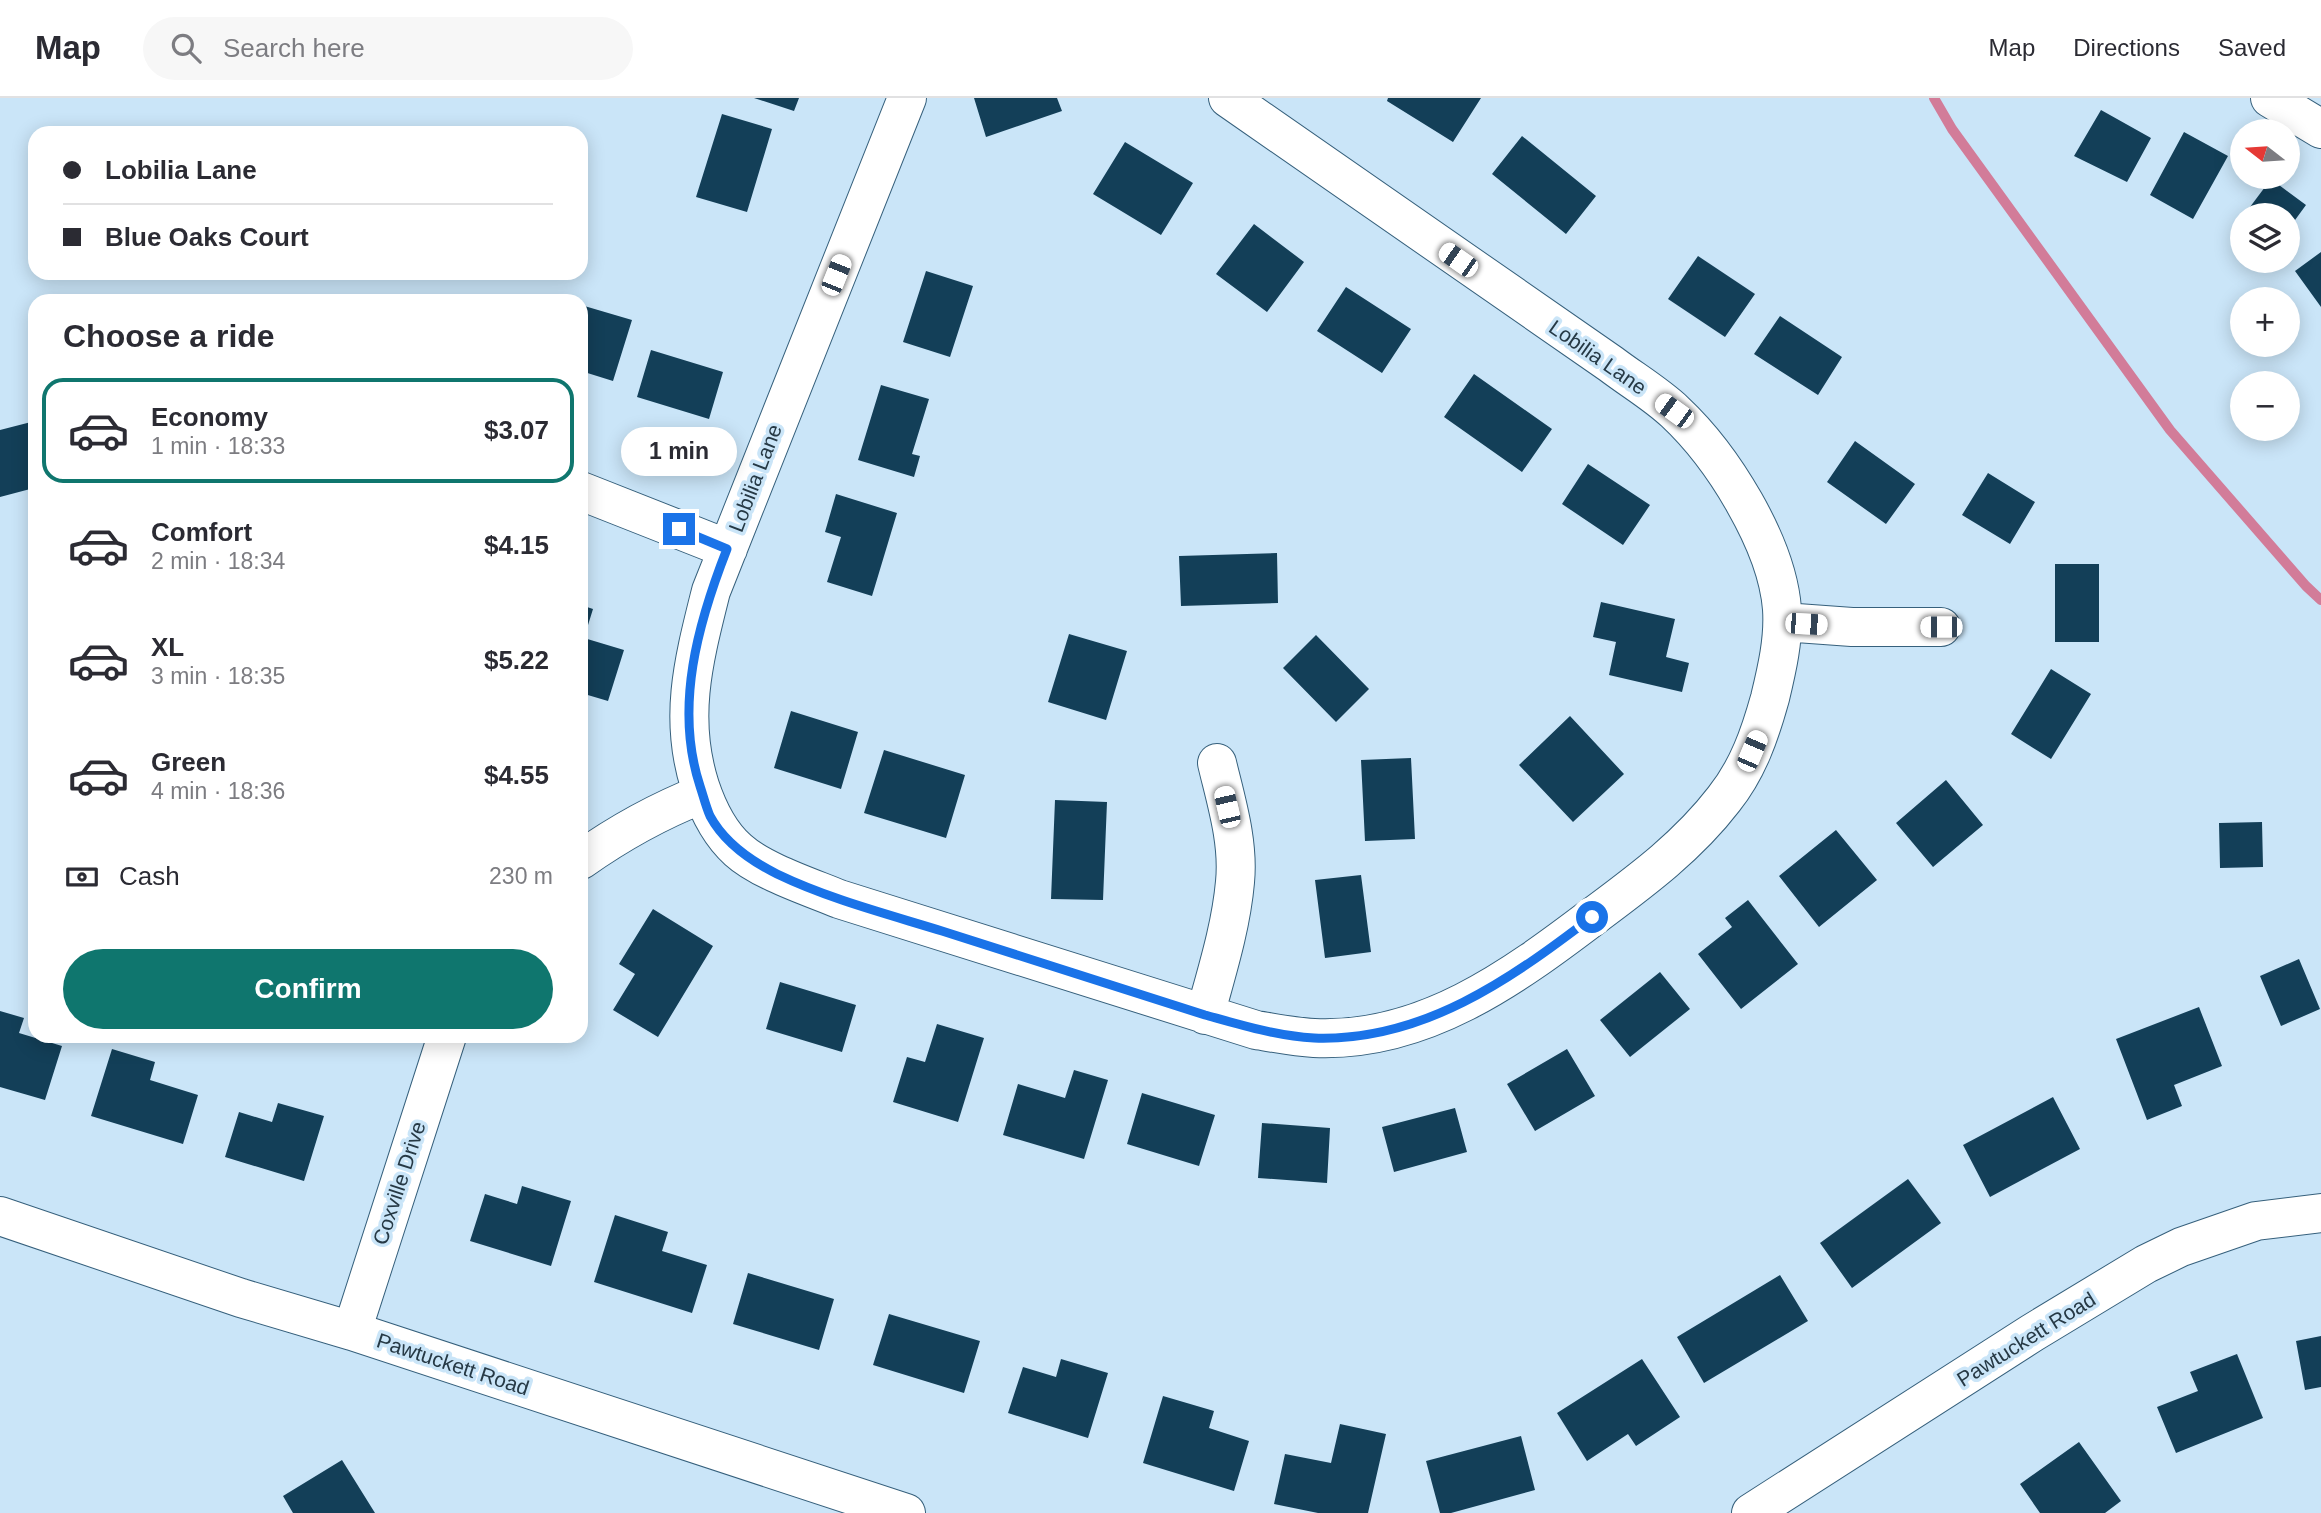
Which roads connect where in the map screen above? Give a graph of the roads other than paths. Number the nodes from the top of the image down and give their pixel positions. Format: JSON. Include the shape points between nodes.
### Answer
{"nodes":[{"id":1,"x":908,"y":98,"type":"edge"},
{"id":2,"x":1228,"y":98,"type":"edge"},
{"id":3,"x":2270,"y":98,"type":"edge"},
{"id":4,"x":2321,"y":129,"type":"edge"},
{"id":5,"x":588,"y":494,"type":"edge"},
{"id":6,"x":727,"y":549,"type":"junction"},
{"id":7,"x":1783,"y":622,"type":"junction"},
{"id":8,"x":1941,"y":627,"type":"dead end"},
{"id":9,"x":1217,"y":763,"type":"dead end"},
{"id":10,"x":702,"y":793,"type":"junction"},
{"id":11,"x":588,"y":855,"type":"edge"},
{"id":12,"x":1205,"y":1015,"type":"junction"},
{"id":13,"x":445,"y":1043,"type":"edge"},
{"id":14,"x":2321,"y":1213,"type":"edge"},
{"id":15,"x":0,"y":1216,"type":"edge"},
{"id":16,"x":352,"y":1331,"type":"junction"},
{"id":17,"x":1765,"y":1509,"type":"edge"},
{"id":18,"x":894,"y":1511,"type":"edge"}],
"edges":[{"from":1,"to":6,"type":"street","name":"Lobilia Lane"},
{"from":2,"to":7,"type":"street","name":"Lobilia Lane","via":[[1674,411],[1701,439],[1741,495],[1773,572]]},
{"from":3,"to":4,"type":"street"},
{"from":5,"to":6,"type":"street"},
{"from":6,"to":10,"type":"street","name":"Lobilia Lane","via":[[711,591],[689,700],[689,740]]},
{"from":7,"to":8,"type":"street"},
{"from":7,"to":12,"type":"street","name":"Lobilia Lane","via":[[1779,664],[1761,730],[1725,798],[1685,844],[1531,963],[1451,1010],[1357,1037],[1314,1038],[1256,1030]]},
{"from":9,"to":12,"type":"street","via":[[1232,828],[1235,879],[1228,929]]},
{"from":10,"to":11,"type":"street","via":[[616,835]]},
{"from":10,"to":12,"type":"street","name":"Lobilia Lane","via":[[711,817],[738,850],[777,873],[839,899]]},
{"from":13,"to":16,"type":"street","name":"Coxville Drive"},
{"from":14,"to":17,"type":"street","name":"Pawtuckett Road","via":[[2256,1222],[2180,1247],[2146,1264],[2032,1333]]},
{"from":15,"to":16,"type":"street","name":"Pawtuckett Road"},
{"from":16,"to":18,"type":"street","name":"Pawtuckett Road"}]}
